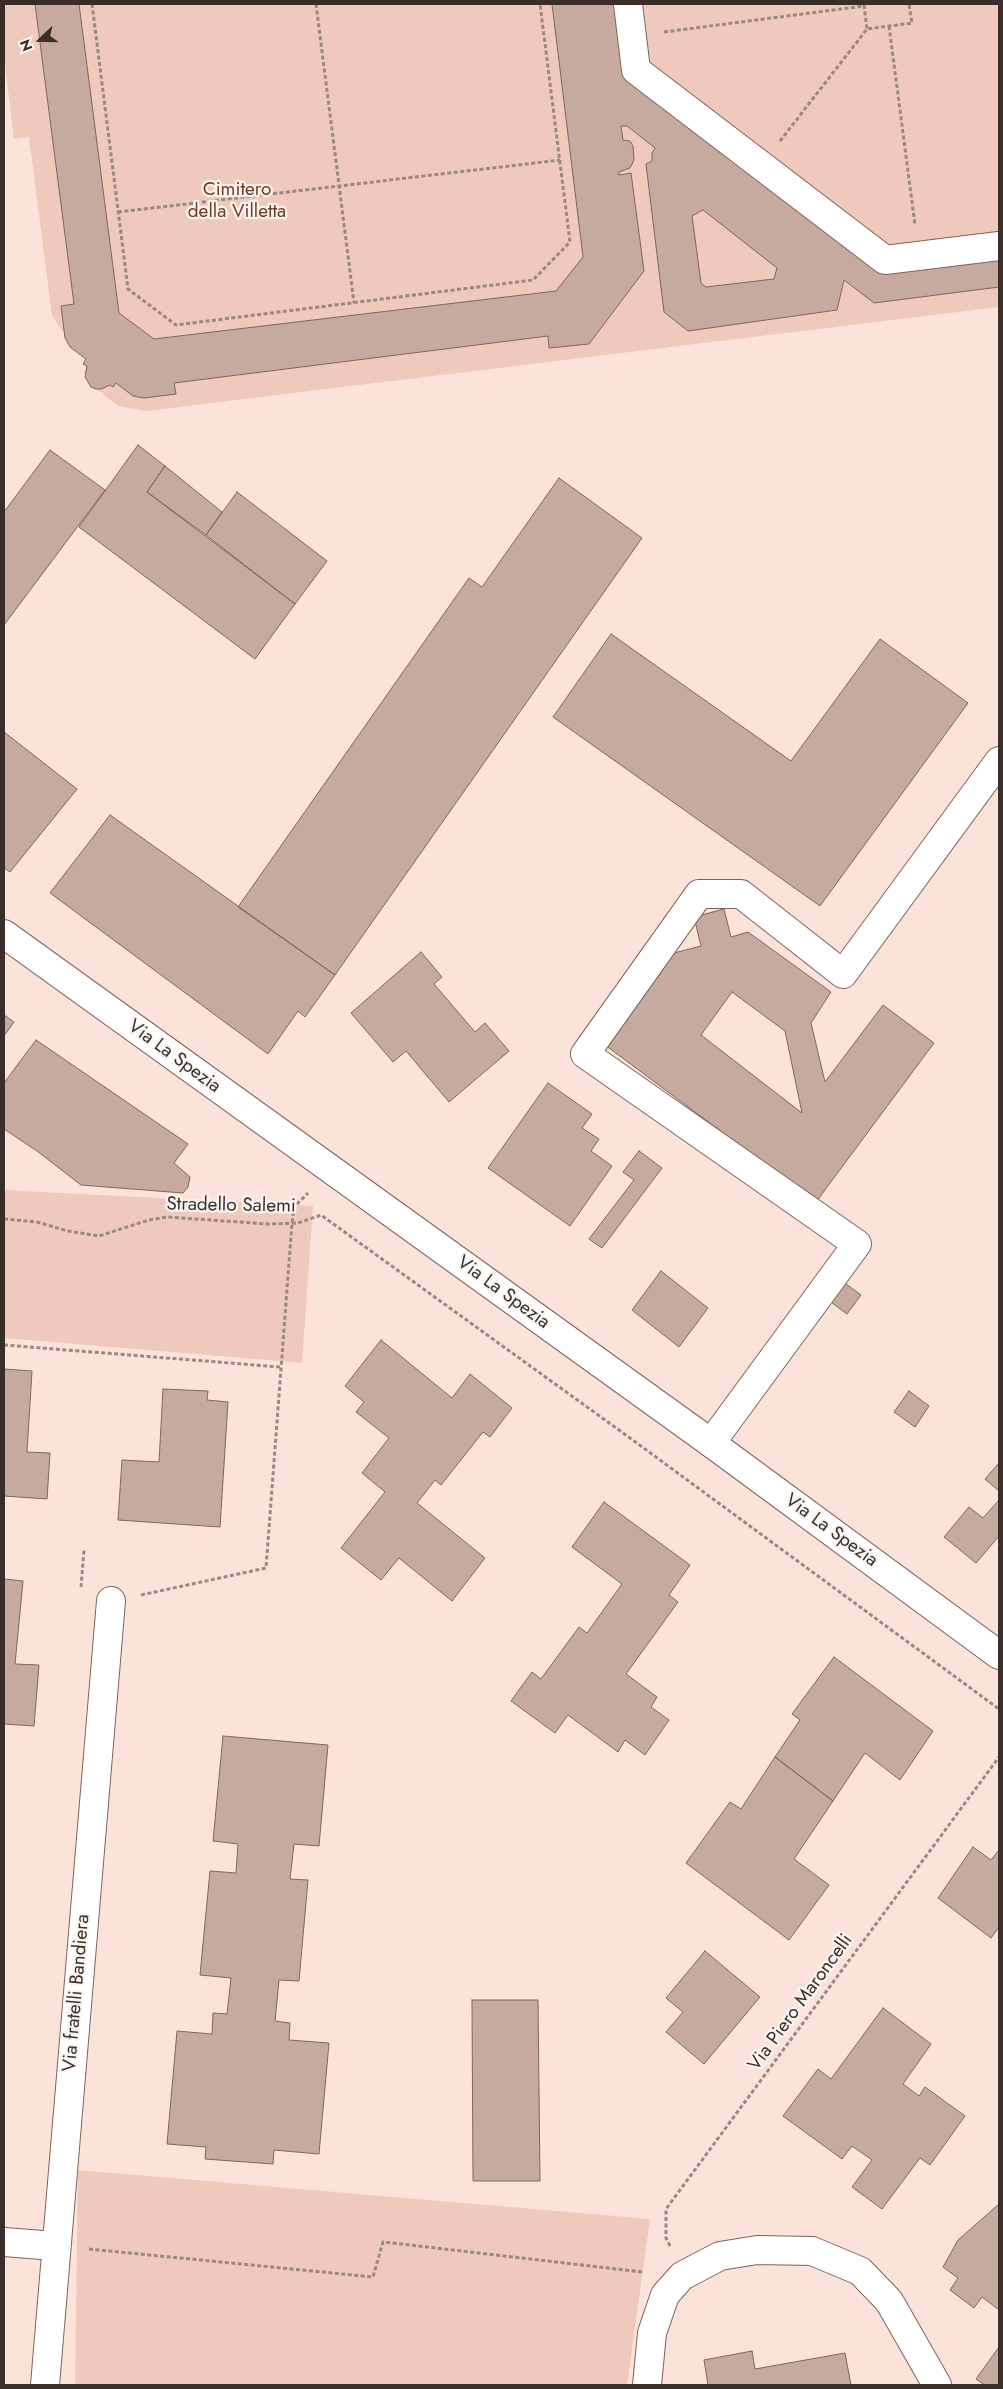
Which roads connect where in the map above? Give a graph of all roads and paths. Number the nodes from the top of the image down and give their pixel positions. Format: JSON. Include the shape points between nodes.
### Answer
{"nodes":[{"id":1,"x":92,"y":4,"type":"edge"},
{"id":2,"x":316,"y":4,"type":"edge"},
{"id":3,"x":540,"y":4,"type":"edge"},
{"id":4,"x":628,"y":4,"type":"edge"},
{"id":5,"x":910,"y":4,"type":"edge"},
{"id":6,"x":864,"y":5,"type":"edge"},
{"id":7,"x":890,"y":26,"type":"junction"},
{"id":8,"x":867,"y":29,"type":"junction"},
{"id":9,"x":632,"y":36,"type":"junction"},
{"id":10,"x":560,"y":160,"type":"junction"},
{"id":11,"x":761,"y":165,"type":"junction"},
{"id":12,"x":339,"y":186,"type":"junction"},
{"id":13,"x":118,"y":212,"type":"junction"},
{"id":14,"x":999,"y":246,"type":"edge"},
{"id":15,"x":918,"y":256,"type":"junction"},
{"id":16,"x":354,"y":302,"type":"junction"},
{"id":17,"x":999,"y":761,"type":"edge"},
{"id":18,"x":4,"y":934,"type":"edge"},
{"id":19,"x":332,"y":1170,"type":"junction"},
{"id":20,"x":4,"y":1219,"type":"edge"},
{"id":21,"x":292,"y":1223,"type":"junction"},
{"id":22,"x":4,"y":1345,"type":"edge"},
{"id":23,"x":280,"y":1367,"type":"junction"},
{"id":24,"x":711,"y":1443,"type":"junction"},
{"id":25,"x":111,"y":1602,"type":"joint"},
{"id":26,"x":999,"y":1655,"type":"edge"},
{"id":27,"x":999,"y":1709,"type":"edge"},
{"id":28,"x":999,"y":1757,"type":"edge"},
{"id":29,"x":4,"y":2242,"type":"edge"},
{"id":30,"x":55,"y":2246,"type":"junction"},
{"id":31,"x":682,"y":2276,"type":"junction"},
{"id":32,"x":45,"y":2385,"type":"edge"},
{"id":33,"x":646,"y":2385,"type":"edge"},
{"id":34,"x":937,"y":2385,"type":"edge"}],
"edges":[{"from":1,"to":13,"type":"path"},
{"from":2,"to":12,"type":"path"},
{"from":3,"to":10,"type":"path"},
{"from":4,"to":9,"type":"street"},
{"from":5,"to":7,"type":"path","via":[[912,23]]},
{"from":6,"to":8,"type":"path"},
{"from":6,"to":9,"type":"path"},
{"from":7,"to":8,"type":"path"},
{"from":7,"to":15,"type":"path"},
{"from":8,"to":11,"type":"path"},
{"from":9,"to":11,"type":"street","via":[[636,70]]},
{"from":10,"to":12,"type":"path"},
{"from":10,"to":16,"type":"path","via":[[570,242],[533,280]]},
{"from":11,"to":15,"type":"street","via":[[885,260]]},
{"from":12,"to":13,"type":"path"},
{"from":12,"to":16,"type":"path"},
{"from":13,"to":16,"type":"path","via":[[128,289],[176,325]]},
{"from":14,"to":15,"type":"street"},
{"from":17,"to":24,"type":"street","via":[[843,974],[741,894],[700,894],[585,1054],[857,1244]]},
{"from":18,"to":19,"type":"street","name":"Via La Spezia"},
{"from":19,"to":21,"type":"path","via":[[294,1207]]},
{"from":19,"to":24,"type":"street","name":"Via La Spezia"},
{"from":20,"to":21,"type":"path","name":"Stradello Salemi","via":[[38,1222],[99,1236],[167,1217]]},
{"from":21,"to":23,"type":"path"},
{"from":21,"to":27,"type":"path","name":"Stradello Salemi","via":[[321,1215]]},
{"from":22,"to":23,"type":"path"},
{"from":23,"to":25,"type":"path","via":[[266,1568]]},
{"from":24,"to":26,"type":"street","name":"Via La Spezia"},
{"from":25,"to":30,"type":"street","name":"Via fratelli Bandiera"},
{"from":28,"to":31,"type":"path","name":"Via Piero Maroncelli","via":[[666,2209],[666,2238]]},
{"from":29,"to":30,"type":"street"},
{"from":30,"to":31,"type":"path","via":[[373,2277],[383,2242]]},
{"from":30,"to":32,"type":"street","name":"Via fratelli Bandiera"},
{"from":31,"to":33,"type":"street","via":[[665,2295],[652,2333]]},
{"from":31,"to":34,"type":"street","via":[[720,2256],[757,2250],[812,2251],[860,2271],[889,2301]]}]}
